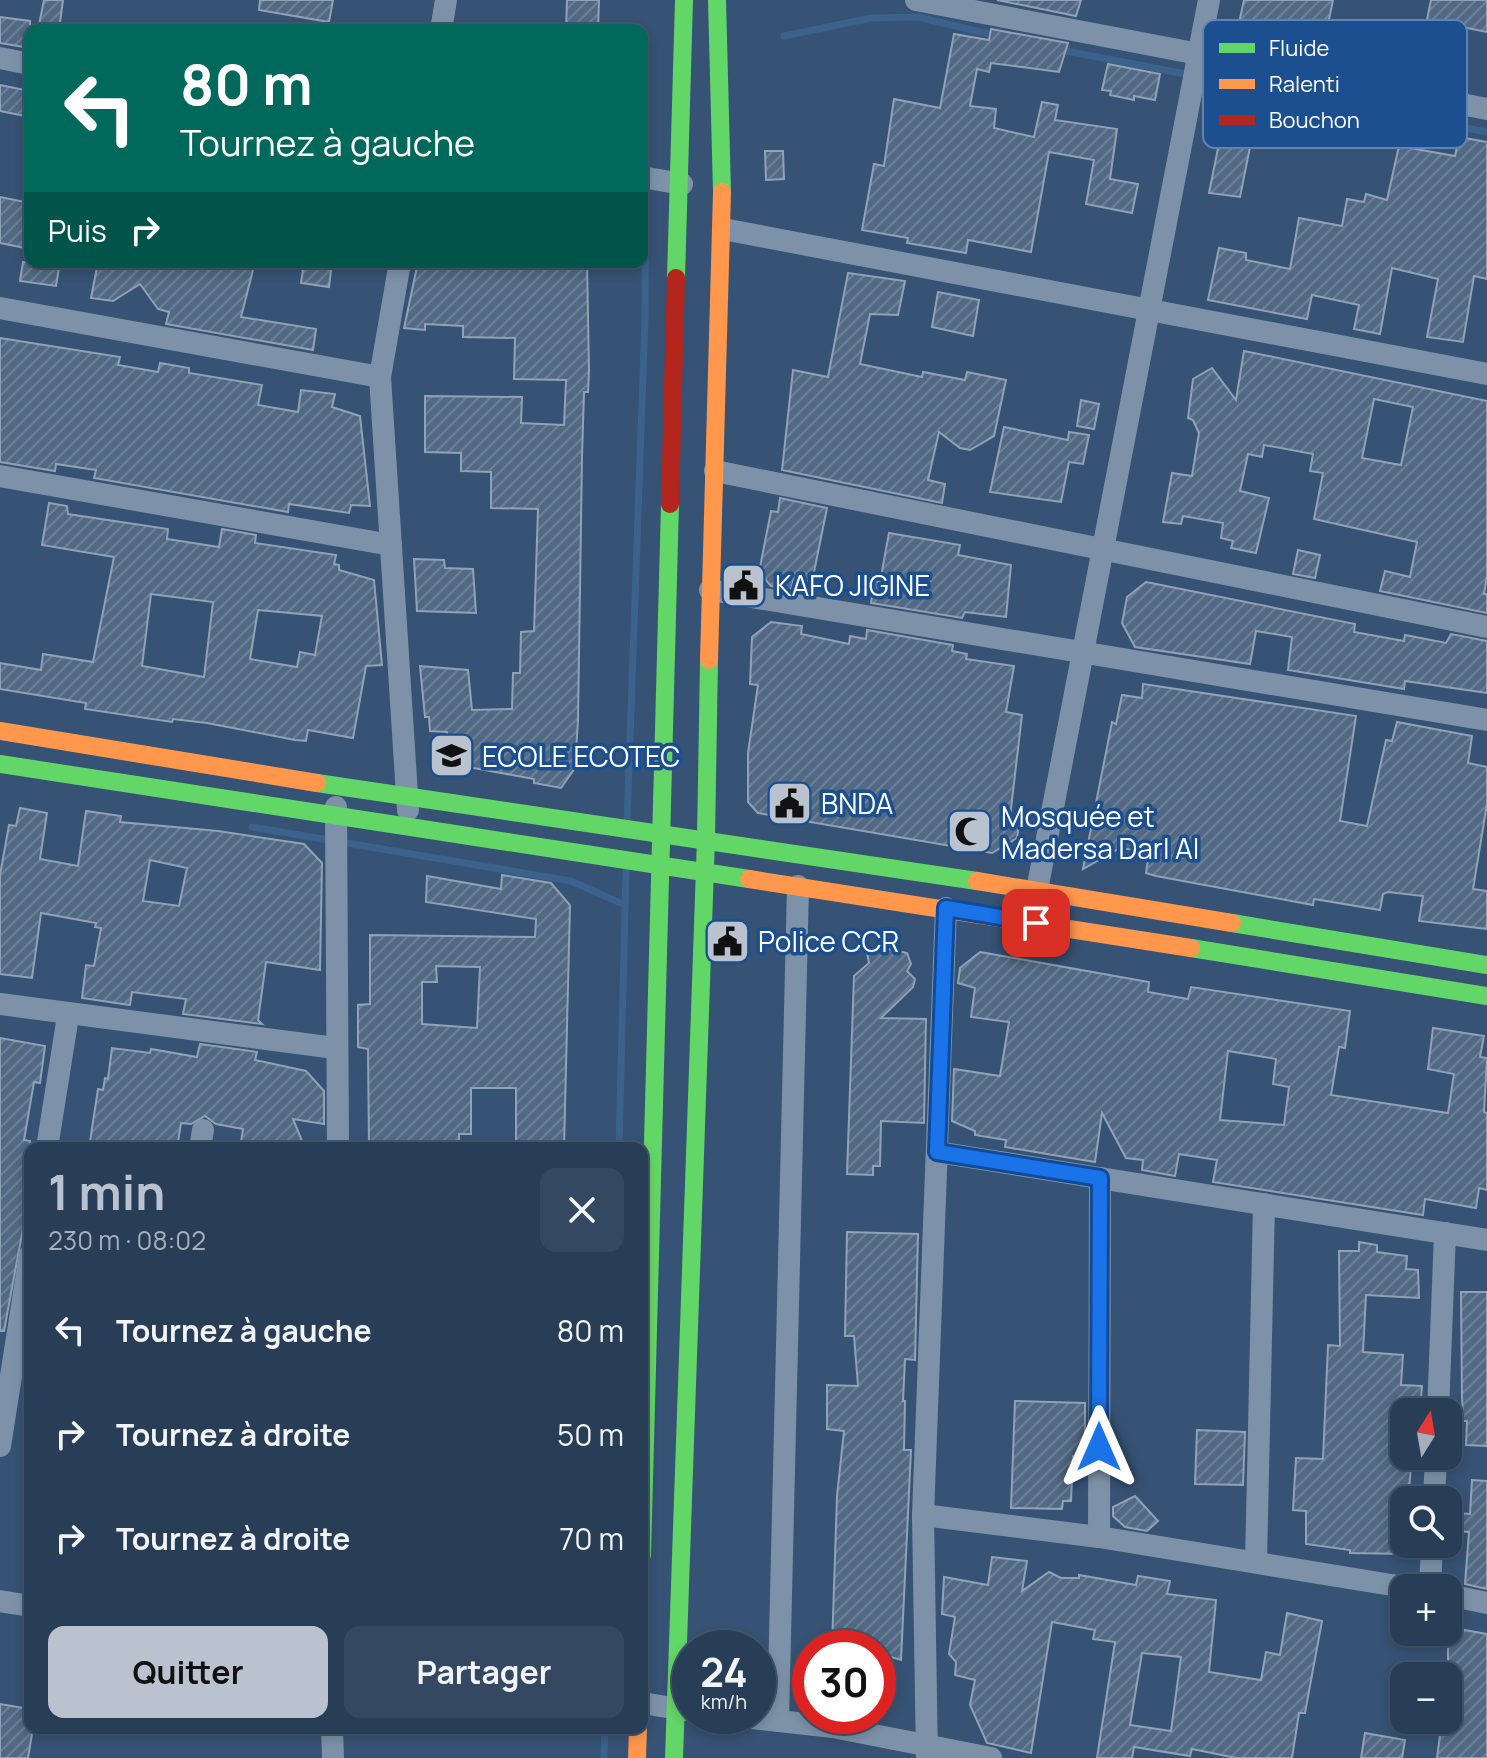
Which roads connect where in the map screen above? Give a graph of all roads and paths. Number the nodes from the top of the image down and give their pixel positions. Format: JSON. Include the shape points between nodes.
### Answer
{"nodes":[{"id":1,"x":446,"y":0,"type":"edge"},
{"id":2,"x":684,"y":0,"type":"edge"},
{"id":3,"x":717,"y":0,"type":"edge"},
{"id":4,"x":916,"y":0,"type":"edge"},
{"id":5,"x":1209,"y":0,"type":"edge"},
{"id":6,"x":1205,"y":20,"type":"edge"},
{"id":7,"x":442,"y":24,"type":"edge"},
{"id":8,"x":1203,"y":29,"type":"edge"},
{"id":9,"x":1198,"y":54,"type":"junction"},
{"id":10,"x":1203,"y":55,"type":"edge"},
{"id":11,"x":0,"y":58,"type":"edge"},
{"id":12,"x":24,"y":63,"type":"edge"},
{"id":13,"x":1467,"y":105,"type":"edge"},
{"id":14,"x":1487,"y":109,"type":"edge"},
{"id":15,"x":648,"y":178,"type":"edge"},
{"id":16,"x":682,"y":184,"type":"junction"},
{"id":17,"x":723,"y":229,"type":"junction"},
{"id":18,"x":399,"y":268,"type":"edge"},
{"id":19,"x":0,"y":308,"type":"edge"},
{"id":20,"x":1149,"y":310,"type":"junction"},
{"id":21,"x":1487,"y":374,"type":"edge"},
{"id":22,"x":380,"y":377,"type":"junction"},
{"id":23,"x":715,"y":471,"type":"junction"},
{"id":24,"x":0,"y":476,"type":"edge"},
{"id":25,"x":391,"y":545,"type":"junction"},
{"id":26,"x":1103,"y":549,"type":"junction"},
{"id":27,"x":710,"y":590,"type":"junction"},
{"id":28,"x":1487,"y":627,"type":"edge"},
{"id":29,"x":1083,"y":653,"type":"junction"},
{"id":30,"x":1487,"y":720,"type":"edge"},
{"id":31,"x":0,"y":731,"type":"edge"},
{"id":32,"x":0,"y":764,"type":"edge"},
{"id":33,"x":337,"y":786,"type":"junction"},
{"id":34,"x":407,"y":798,"type":"junction"},
{"id":35,"x":336,"y":818,"type":"junction"},
{"id":36,"x":409,"y":829,"type":"junction"},
{"id":37,"x":661,"y":836,"type":"junction"},
{"id":38,"x":706,"y":839,"type":"junction"},
{"id":39,"x":659,"y":866,"type":"junction"},
{"id":40,"x":702,"y":874,"type":"junction"},
{"id":41,"x":798,"y":886,"type":"junction"},
{"id":42,"x":1037,"y":890,"type":"junction"},
{"id":43,"x":946,"y":908,"type":"junction"},
{"id":44,"x":1487,"y":965,"type":"edge"},
{"id":45,"x":1487,"y":996,"type":"edge"},
{"id":46,"x":0,"y":1004,"type":"edge"},
{"id":47,"x":68,"y":1016,"type":"junction"},
{"id":48,"x":335,"y":1048,"type":"junction"},
{"id":49,"x":48,"y":1142,"type":"edge"},
{"id":50,"x":338,"y":1142,"type":"edge"},
{"id":51,"x":937,"y":1152,"type":"junction"},
{"id":52,"x":1100,"y":1178,"type":"junction"},
{"id":53,"x":1264,"y":1204,"type":"junction"},
{"id":54,"x":1445,"y":1233,"type":"junction"},
{"id":55,"x":1487,"y":1240,"type":"edge"},
{"id":56,"x":648,"y":1312,"type":"edge"},
{"id":57,"x":24,"y":1329,"type":"edge"},
{"id":58,"x":22,"y":1354,"type":"edge"},
{"id":59,"x":1439,"y":1398,"type":"edge"},
{"id":60,"x":0,"y":1446,"type":"edge"},
{"id":61,"x":923,"y":1515,"type":"junction"},
{"id":62,"x":1099,"y":1537,"type":"junction"},
{"id":63,"x":1256,"y":1562,"type":"junction"},
{"id":64,"x":1390,"y":1585,"type":"edge"},
{"id":65,"x":1462,"y":1598,"type":"edge"},
{"id":66,"x":0,"y":1601,"type":"edge"},
{"id":67,"x":1487,"y":1603,"type":"edge"},
{"id":68,"x":24,"y":1605,"type":"edge"},
{"id":69,"x":685,"y":1630,"type":"edge"},
{"id":70,"x":648,"y":1704,"type":"edge"},
{"id":71,"x":672,"y":1708,"type":"edge"},
{"id":72,"x":778,"y":1721,"type":"joint"},
{"id":73,"x":332,"y":1734,"type":"edge"},
{"id":74,"x":638,"y":1734,"type":"edge"},
{"id":75,"x":678,"y":1734,"type":"edge"},
{"id":76,"x":927,"y":1753,"type":"edge"},
{"id":77,"x":333,"y":1758,"type":"edge"},
{"id":78,"x":637,"y":1758,"type":"edge"},
{"id":79,"x":674,"y":1758,"type":"edge"},
{"id":80,"x":991,"y":1758,"type":"edge"}],
"edges":[{"from":1,"to":7,"type":"street"},
{"from":2,"to":16,"type":"main road"},
{"from":3,"to":17,"type":"main road"},
{"from":4,"to":9,"type":"street"},
{"from":5,"to":6,"type":"street"},
{"from":8,"to":9,"type":"street"},
{"from":9,"to":10,"type":"street"},
{"from":9,"to":20,"type":"street"},
{"from":11,"to":12,"type":"street"},
{"from":13,"to":14,"type":"street"},
{"from":15,"to":16,"type":"street"},
{"from":16,"to":37,"type":"main road"},
{"from":17,"to":20,"type":"street"},
{"from":17,"to":23,"type":"main road"},
{"from":18,"to":22,"type":"street"},
{"from":19,"to":22,"type":"street"},
{"from":20,"to":21,"type":"street"},
{"from":20,"to":26,"type":"street"},
{"from":22,"to":25,"type":"street"},
{"from":23,"to":26,"type":"street"},
{"from":23,"to":27,"type":"main road"},
{"from":24,"to":25,"type":"street"},
{"from":25,"to":34,"type":"street"},
{"from":26,"to":28,"type":"street"},
{"from":26,"to":29,"type":"street"},
{"from":27,"to":29,"type":"street"},
{"from":27,"to":38,"type":"main road"},
{"from":29,"to":30,"type":"street"},
{"from":29,"to":42,"type":"street"},
{"from":31,"to":33,"type":"main road"},
{"from":32,"to":35,"type":"main road"},
{"from":33,"to":34,"type":"main road"},
{"from":33,"to":35,"type":"street"},
{"from":34,"to":36,"type":"street"},
{"from":34,"to":37,"type":"main road"},
{"from":35,"to":36,"type":"main road"},
{"from":35,"to":48,"type":"street"},
{"from":36,"to":39,"type":"main road"},
{"from":37,"to":38,"type":"main road"},
{"from":37,"to":39,"type":"main road"},
{"from":38,"to":40,"type":"main road"},
{"from":38,"to":42,"type":"main road"},
{"from":39,"to":40,"type":"main road"},
{"from":39,"to":56,"type":"main road"},
{"from":40,"to":41,"type":"main road"},
{"from":40,"to":69,"type":"main road"},
{"from":41,"to":43,"type":"main road"},
{"from":41,"to":72,"type":"street"},
{"from":42,"to":44,"type":"main road"},
{"from":43,"to":45,"type":"main road"},
{"from":43,"to":51,"type":"street"},
{"from":46,"to":47,"type":"street"},
{"from":47,"to":48,"type":"street"},
{"from":47,"to":49,"type":"street"},
{"from":48,"to":50,"type":"street"},
{"from":51,"to":52,"type":"street"},
{"from":51,"to":61,"type":"street"},
{"from":52,"to":53,"type":"street"},
{"from":52,"to":62,"type":"street"},
{"from":53,"to":54,"type":"street"},
{"from":53,"to":63,"type":"street"},
{"from":54,"to":55,"type":"street"},
{"from":54,"to":59,"type":"street"},
{"from":57,"to":58,"type":"street"},
{"from":58,"to":60,"type":"street"},
{"from":61,"to":62,"type":"street"},
{"from":61,"to":76,"type":"street"},
{"from":62,"to":63,"type":"street"},
{"from":63,"to":64,"type":"street"},
{"from":65,"to":67,"type":"street"},
{"from":66,"to":68,"type":"street"},
{"from":70,"to":71,"type":"street"},
{"from":72,"to":76,"type":"street","via":[[833,1727]]},
{"from":73,"to":77,"type":"street"},
{"from":74,"to":78,"type":"main road"},
{"from":75,"to":79,"type":"main road"},
{"from":76,"to":80,"type":"street"}]}
